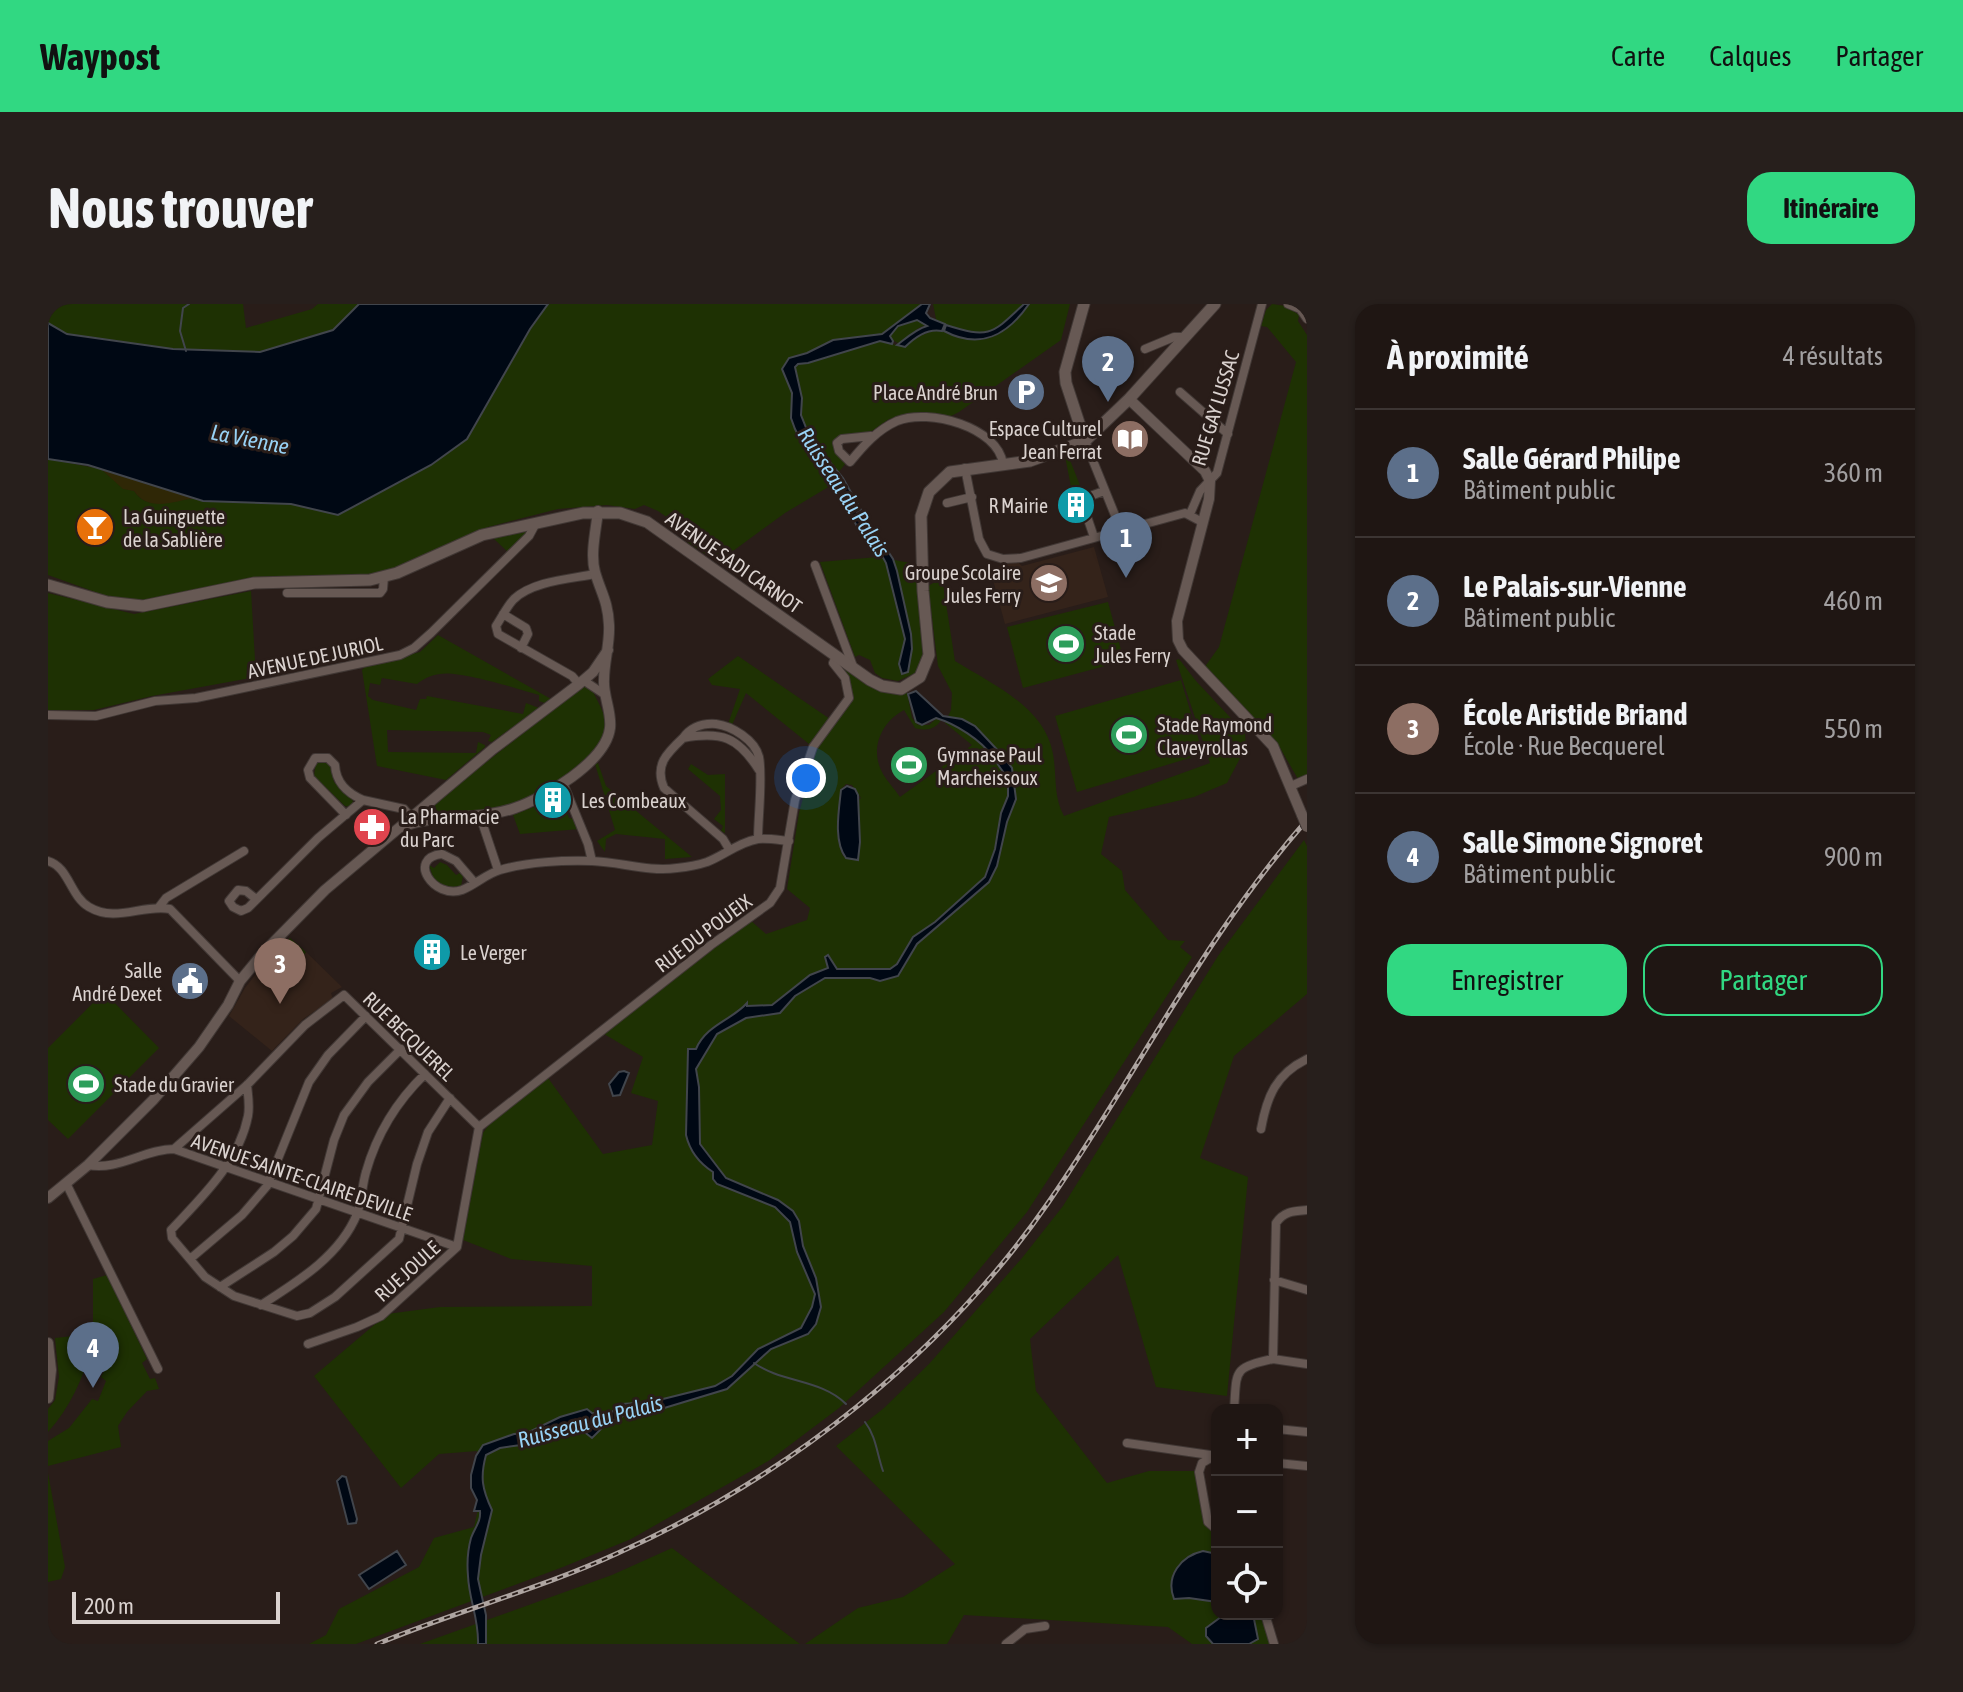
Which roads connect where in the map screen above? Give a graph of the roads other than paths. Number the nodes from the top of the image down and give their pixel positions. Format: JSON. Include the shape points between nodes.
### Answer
{"nodes":[{"id":1,"x":1084,"y":304,"type":"edge"},
{"id":2,"x":1215,"y":304,"type":"edge"},
{"id":3,"x":1262,"y":304,"type":"edge"},
{"id":4,"x":1288,"y":304,"type":"edge"},
{"id":5,"x":1303,"y":307,"type":"edge"},
{"id":6,"x":1307,"y":319,"type":"edge"},
{"id":7,"x":1186,"y":337,"type":"junction"},
{"id":8,"x":1145,"y":349,"type":"dead end"},
{"id":9,"x":1180,"y":392,"type":"dead end"},
{"id":10,"x":1129,"y":399,"type":"junction"},
{"id":11,"x":1228,"y":434,"type":"junction"},
{"id":12,"x":871,"y":436,"type":"junction"},
{"id":13,"x":1085,"y":441,"type":"junction"},
{"id":14,"x":1003,"y":464,"type":"junction"},
{"id":15,"x":965,"y":468,"type":"junction"},
{"id":16,"x":1210,"y":481,"type":"junction"},
{"id":17,"x":1104,"y":491,"type":"junction"},
{"id":18,"x":972,"y":497,"type":"junction"},
{"id":19,"x":947,"y":503,"type":"dead end"},
{"id":20,"x":598,"y":511,"type":"junction"},
{"id":21,"x":1190,"y":514,"type":"junction"},
{"id":22,"x":536,"y":522,"type":"junction"},
{"id":23,"x":1202,"y":522,"type":"junction"},
{"id":24,"x":1121,"y":530,"type":"junction"},
{"id":25,"x":1094,"y":537,"type":"junction"},
{"id":26,"x":815,"y":565,"type":"dead end"},
{"id":27,"x":595,"y":574,"type":"junction"},
{"id":28,"x":384,"y":577,"type":"junction"},
{"id":29,"x":48,"y":585,"type":"edge"},
{"id":30,"x":287,"y":593,"type":"dead end"},
{"id":31,"x":503,"y":614,"type":"junction"},
{"id":32,"x":521,"y":648,"type":"junction"},
{"id":33,"x":608,"y":650,"type":"junction"},
{"id":34,"x":836,"y":656,"type":"junction"},
{"id":35,"x":854,"y":669,"type":"junction"},
{"id":36,"x":581,"y":682,"type":"junction"},
{"id":37,"x":604,"y":694,"type":"junction"},
{"id":38,"x":48,"y":715,"type":"edge"},
{"id":39,"x":1307,"y":779,"type":"edge"},
{"id":40,"x":563,"y":783,"type":"junction"},
{"id":41,"x":1291,"y":786,"type":"junction"},
{"id":42,"x":363,"y":800,"type":"junction"},
{"id":43,"x":429,"y":802,"type":"junction"},
{"id":44,"x":346,"y":815,"type":"junction"},
{"id":45,"x":480,"y":816,"type":"junction"},
{"id":46,"x":412,"y":819,"type":"junction"},
{"id":47,"x":433,"y":819,"type":"junction"},
{"id":48,"x":1307,"y":827,"type":"edge"},
{"id":49,"x":758,"y":839,"type":"junction"},
{"id":50,"x":789,"y":841,"type":"junction"},
{"id":51,"x":729,"y":849,"type":"junction"},
{"id":52,"x":244,"y":851,"type":"dead end"},
{"id":53,"x":48,"y":861,"type":"edge"},
{"id":54,"x":592,"y":861,"type":"junction"},
{"id":55,"x":498,"y":870,"type":"junction"},
{"id":56,"x":474,"y":882,"type":"junction"},
{"id":57,"x":256,"y":899,"type":"dead end"},
{"id":58,"x":159,"y":907,"type":"junction"},
{"id":59,"x":240,"y":981,"type":"junction"},
{"id":60,"x":366,"y":1016,"type":"junction"},
{"id":61,"x":401,"y":1049,"type":"junction"},
{"id":62,"x":1307,"y":1059,"type":"edge"},
{"id":63,"x":425,"y":1074,"type":"junction"},
{"id":64,"x":247,"y":1085,"type":"junction"},
{"id":65,"x":450,"y":1098,"type":"junction"},
{"id":66,"x":479,"y":1127,"type":"junction"},
{"id":67,"x":1261,"y":1129,"type":"dead end"},
{"id":68,"x":174,"y":1149,"type":"junction"},
{"id":69,"x":88,"y":1165,"type":"junction"},
{"id":70,"x":225,"y":1167,"type":"junction"},
{"id":71,"x":66,"y":1183,"type":"junction"},
{"id":72,"x":269,"y":1183,"type":"junction"},
{"id":73,"x":48,"y":1198,"type":"edge"},
{"id":74,"x":317,"y":1199,"type":"junction"},
{"id":75,"x":1307,"y":1210,"type":"edge"},
{"id":76,"x":357,"y":1213,"type":"junction"},
{"id":77,"x":403,"y":1229,"type":"junction"},
{"id":78,"x":457,"y":1247,"type":"junction"},
{"id":79,"x":190,"y":1259,"type":"junction"},
{"id":80,"x":1274,"y":1280,"type":"junction"},
{"id":81,"x":220,"y":1287,"type":"junction"},
{"id":82,"x":1307,"y":1290,"type":"edge"},
{"id":83,"x":261,"y":1305,"type":"junction"},
{"id":84,"x":48,"y":1343,"type":"edge"},
{"id":85,"x":308,"y":1344,"type":"dead end"},
{"id":86,"x":1273,"y":1359,"type":"junction"},
{"id":87,"x":1307,"y":1364,"type":"edge"},
{"id":88,"x":158,"y":1369,"type":"dead end"},
{"id":89,"x":48,"y":1398,"type":"edge"},
{"id":90,"x":1235,"y":1404,"type":"edge"},
{"id":91,"x":1283,"y":1430,"type":"edge"},
{"id":92,"x":1307,"y":1432,"type":"edge"},
{"id":93,"x":1127,"y":1443,"type":"dead end"},
{"id":94,"x":1211,"y":1455,"type":"edge"},
{"id":95,"x":1211,"y":1458,"type":"edge"},
{"id":96,"x":1283,"y":1464,"type":"edge"},
{"id":97,"x":1307,"y":1466,"type":"edge"},
{"id":98,"x":1211,"y":1525,"type":"edge"},
{"id":99,"x":1267,"y":1620,"type":"edge"},
{"id":100,"x":1045,"y":1626,"type":"dead end"},
{"id":101,"x":1006,"y":1644,"type":"edge"},
{"id":102,"x":1274,"y":1644,"type":"edge"}],
"edges":[{"from":1,"to":13,"type":"main road","via":[[1065,372]]},
{"from":2,"to":7,"type":"main road"},
{"from":3,"to":11,"type":"street","name":"RUE GAY LUSSAC"},
{"from":4,"to":5,"type":"street"},
{"from":5,"to":6,"type":"street"},
{"from":7,"to":8,"type":"street"},
{"from":7,"to":10,"type":"main road"},
{"from":9,"to":11,"type":"street"},
{"from":10,"to":13,"type":"main road"},
{"from":10,"to":16,"type":"street"},
{"from":11,"to":16,"type":"street","name":"RUE GAY LUSSAC"},
{"from":12,"to":12,"type":"street","via":[[850,462],[839,451],[842,439]]},
{"from":12,"to":14,"type":"street","via":[[899,420],[940,420],[981,431],[1001,451]]},
{"from":13,"to":14,"type":"main road","via":[[1041,458]]},
{"from":13,"to":17,"type":"street"},
{"from":14,"to":15,"type":"main road"},
{"from":15,"to":18,"type":"street"},
{"from":15,"to":35,"type":"main road","name":"AVENUE SADI CARNOT","via":[[940,479],[924,502],[929,655],[920,677],[901,689],[882,686]]},
{"from":16,"to":21,"type":"street"},
{"from":16,"to":23,"type":"street","name":"RUE GAY LUSSAC"},
{"from":17,"to":24,"type":"street"},
{"from":17,"to":25,"type":"street","via":[[1082,502]]},
{"from":18,"to":19,"type":"street"},
{"from":18,"to":25,"type":"street","via":[[987,554],[1021,558]]},
{"from":20,"to":22,"type":"main road","name":"AVENUE SADI CARNOT"},
{"from":20,"to":27,"type":"street"},
{"from":20,"to":34,"type":"main road","name":"AVENUE SADI CARNOT","via":[[647,522]]},
{"from":21,"to":23,"type":"street"},
{"from":21,"to":24,"type":"street"},
{"from":22,"to":28,"type":"main road","name":"AVENUE SADI CARNOT","via":[[482,535]]},
{"from":22,"to":38,"type":"street","name":"AVENUE DE JURIOL","via":[[529,536],[442,622],[400,655],[96,716]]},
{"from":23,"to":41,"type":"street","name":"RUE GAY LUSSAC","via":[[1177,621],[1178,640],[1273,746]]},
{"from":24,"to":25,"type":"street"},
{"from":26,"to":35,"type":"street"},
{"from":27,"to":31,"type":"street","via":[[533,587],[511,601]]},
{"from":27,"to":33,"type":"street","via":[[606,597]]},
{"from":28,"to":29,"type":"main road","name":"AVENUE SADI CARNOT","via":[[254,583],[143,606]]},
{"from":28,"to":30,"type":"street","via":[[380,593]]},
{"from":31,"to":32,"type":"street","via":[[526,628]]},
{"from":31,"to":32,"type":"street","via":[[498,634]]},
{"from":32,"to":36,"type":"street"},
{"from":33,"to":36,"type":"street"},
{"from":33,"to":37,"type":"street"},
{"from":34,"to":35,"type":"main road","name":"AVENUE SADI CARNOT"},
{"from":34,"to":50,"type":"street","name":"RUE DU POUEIX","via":[[833,663],[845,678],[849,698],[813,747],[795,800]]},
{"from":36,"to":37,"type":"street"},
{"from":36,"to":43,"type":"street"},
{"from":37,"to":40,"type":"street","via":[[610,730],[604,745]]},
{"from":39,"to":41,"type":"street"},
{"from":40,"to":45,"type":"street","via":[[530,803]]},
{"from":40,"to":54,"type":"street"},
{"from":41,"to":48,"type":"street","bridge":true},
{"from":42,"to":44,"type":"street"},
{"from":42,"to":44,"type":"street","via":[[351,795],[328,758],[315,758],[310,778]]},
{"from":42,"to":46,"type":"street","via":[[404,809]]},
{"from":43,"to":46,"type":"street"},
{"from":43,"to":47,"type":"street"},
{"from":44,"to":57,"type":"street"},
{"from":45,"to":47,"type":"street"},
{"from":45,"to":55,"type":"street"},
{"from":46,"to":47,"type":"street"},
{"from":46,"to":59,"type":"street","via":[[307,907]]},
{"from":49,"to":50,"type":"street"},
{"from":49,"to":51,"type":"street"},
{"from":49,"to":51,"type":"street","via":[[759,756],[729,727],[702,725],[689,730],[666,754],[660,780]]},
{"from":50,"to":66,"type":"street","name":"RUE DU POUEIX","via":[[780,888],[770,903]]},
{"from":51,"to":54,"type":"street","via":[[675,869]]},
{"from":52,"to":58,"type":"street"},
{"from":53,"to":58,"type":"street","via":[[59,866],[86,906],[116,915]]},
{"from":54,"to":55,"type":"street"},
{"from":55,"to":56,"type":"street"},
{"from":56,"to":56,"type":"street","via":[[447,891],[429,879],[425,865],[442,854]]},
{"from":58,"to":59,"type":"street","via":[[170,909]]},
{"from":59,"to":69,"type":"street","via":[[199,1047]]},
{"from":60,"to":61,"type":"street","name":"RUE BECQUEREL"},
{"from":60,"to":64,"type":"street","name":"RUE BECQUEREL","via":[[344,995],[305,1025]]},
{"from":60,"to":72,"type":"street","via":[[309,1082]]},
{"from":61,"to":63,"type":"street","name":"RUE BECQUEREL"},
{"from":61,"to":74,"type":"street","via":[[344,1115]]},
{"from":62,"to":67,"type":"street","via":[[1282,1074],[1264,1109]]},
{"from":63,"to":65,"type":"street","name":"RUE BECQUEREL"},
{"from":63,"to":76,"type":"street","via":[[402,1097],[375,1145]]},
{"from":64,"to":68,"type":"street","name":"RUE BECQUEREL"},
{"from":64,"to":70,"type":"street","via":[[245,1129]]},
{"from":65,"to":66,"type":"street","name":"RUE BECQUEREL"},
{"from":65,"to":77,"type":"street","via":[[420,1154]]},
{"from":66,"to":78,"type":"street","name":"RUE JOULE"},
{"from":68,"to":69,"type":"street","name":"AVENUE SAINTE-CLAIRE DEVILLE","via":[[109,1166]]},
{"from":68,"to":70,"type":"street","name":"AVENUE SAINTE-CLAIRE DEVILLE"},
{"from":69,"to":71,"type":"street"},
{"from":70,"to":72,"type":"street","name":"AVENUE SAINTE-CLAIRE DEVILLE"},
{"from":70,"to":79,"type":"street","via":[[171,1230]]},
{"from":71,"to":73,"type":"street"},
{"from":71,"to":88,"type":"street"},
{"from":72,"to":74,"type":"street","name":"AVENUE SAINTE-CLAIRE DEVILLE"},
{"from":72,"to":79,"type":"street","via":[[242,1215]]},
{"from":74,"to":76,"type":"street","name":"AVENUE SAINTE-CLAIRE DEVILLE"},
{"from":74,"to":81,"type":"street","via":[[316,1209],[293,1236]]},
{"from":75,"to":80,"type":"street","via":[[1290,1211],[1276,1223]]},
{"from":76,"to":77,"type":"street","name":"AVENUE SAINTE-CLAIRE DEVILLE"},
{"from":76,"to":83,"type":"street","via":[[326,1257]]},
{"from":77,"to":78,"type":"street","name":"AVENUE SAINTE-CLAIRE DEVILLE"},
{"from":77,"to":83,"type":"street","via":[[399,1239],[335,1297],[310,1313],[297,1316]]},
{"from":78,"to":85,"type":"street","name":"RUE JOULE","via":[[381,1316]]},
{"from":79,"to":81,"type":"street"},
{"from":80,"to":82,"type":"street"},
{"from":80,"to":86,"type":"street"},
{"from":81,"to":83,"type":"street"},
{"from":84,"to":89,"type":"street"},
{"from":86,"to":87,"type":"street"},
{"from":86,"to":90,"type":"street","via":[[1240,1370]]},
{"from":91,"to":92,"type":"street"},
{"from":93,"to":94,"type":"street"},
{"from":95,"to":98,"type":"street","via":[[1199,1472]]},
{"from":96,"to":97,"type":"street"},
{"from":99,"to":102,"type":"street"},
{"from":100,"to":101,"type":"street","via":[[1025,1629]]}]}
